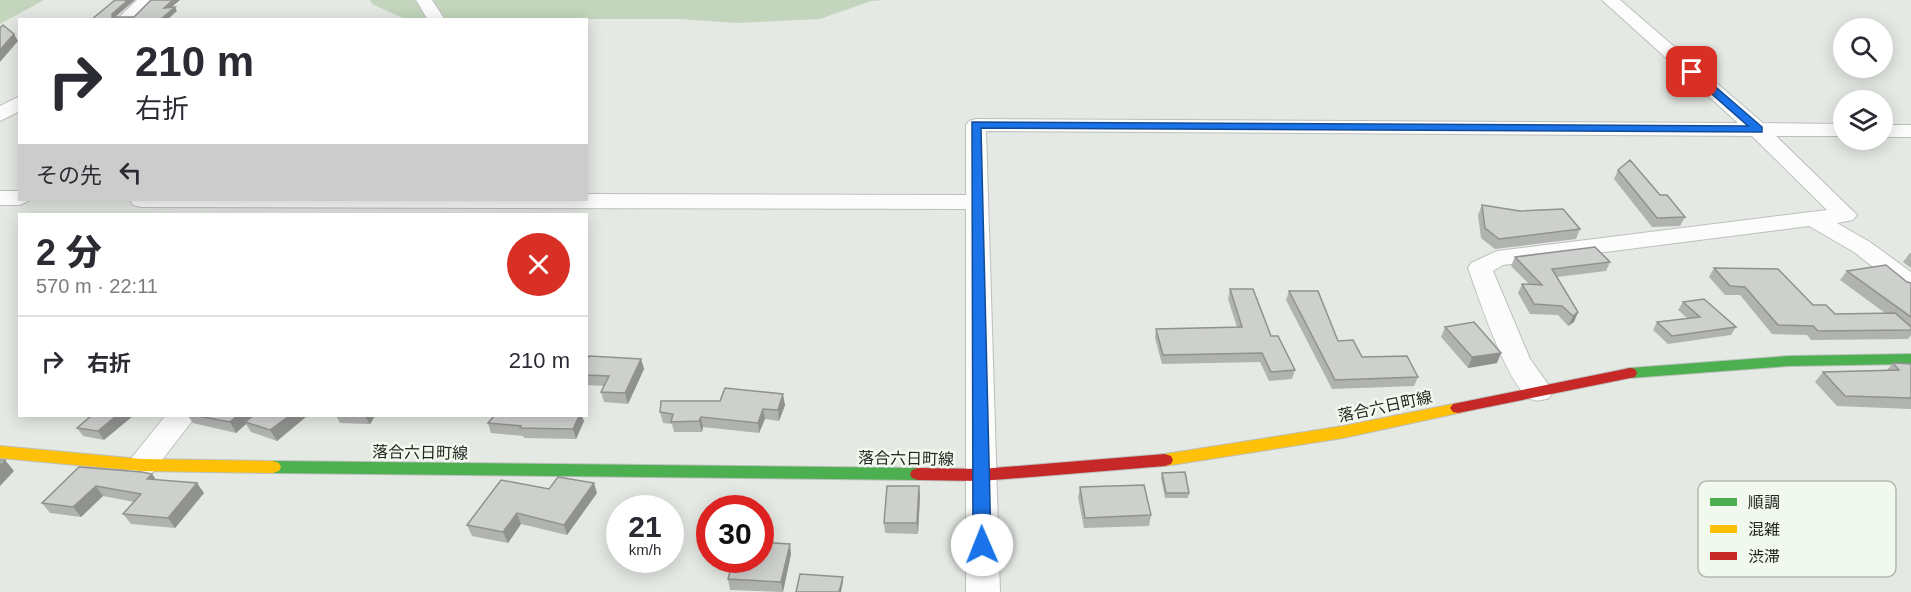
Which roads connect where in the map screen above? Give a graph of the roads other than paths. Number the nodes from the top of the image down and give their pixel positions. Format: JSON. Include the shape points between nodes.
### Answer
{"nodes":[{"id":1,"x":147,"y":0,"type":"edge"},
{"id":2,"x":424,"y":0,"type":"edge"},
{"id":3,"x":1610,"y":0,"type":"edge"},
{"id":4,"x":126,"y":18,"type":"edge"},
{"id":5,"x":436,"y":18,"type":"edge"},
{"id":6,"x":18,"y":103,"type":"edge"},
{"id":7,"x":0,"y":115,"type":"edge"},
{"id":8,"x":1758,"y":130,"type":"junction"},
{"id":9,"x":1833,"y":130,"type":"edge"},
{"id":10,"x":1893,"y":131,"type":"edge"},
{"id":11,"x":1911,"y":131,"type":"edge"},
{"id":12,"x":0,"y":198,"type":"edge"},
{"id":13,"x":18,"y":198,"type":"edge"},
{"id":14,"x":184,"y":201,"type":"edge"},
{"id":15,"x":976,"y":202,"type":"junction"},
{"id":16,"x":354,"y":205,"type":"edge"},
{"id":17,"x":1815,"y":221,"type":"junction"},
{"id":18,"x":1911,"y":284,"type":"edge"},
{"id":19,"x":1911,"y":359,"type":"edge"},
{"id":20,"x":1539,"y":391,"type":"junction"},
{"id":21,"x":180,"y":417,"type":"edge"},
{"id":22,"x":0,"y":452,"type":"edge"},
{"id":23,"x":141,"y":465,"type":"junction"},
{"id":24,"x":981,"y":475,"type":"junction"},
{"id":25,"x":983,"y":592,"type":"edge"}],
"edges":[{"from":1,"to":4,"type":"street"},
{"from":2,"to":5,"type":"street"},
{"from":3,"to":8,"type":"street"},
{"from":6,"to":7,"type":"street"},
{"from":8,"to":9,"type":"street"},
{"from":8,"to":15,"type":"street","via":[[976,125]]},
{"from":8,"to":17,"type":"street","via":[[1845,215]]},
{"from":10,"to":11,"type":"street"},
{"from":12,"to":13,"type":"street"},
{"from":14,"to":16,"type":"street"},
{"from":15,"to":16,"type":"street"},
{"from":15,"to":24,"type":"street"},
{"from":17,"to":18,"type":"street","via":[[1862,247]]},
{"from":17,"to":20,"type":"street","via":[[1497,258],[1480,268],[1517,362]]},
{"from":19,"to":20,"type":"main road","name":"落合六日町線","via":[[1789,361],[1646,370]]},
{"from":20,"to":24,"type":"main road","name":"落合六日町線","via":[[1343,432],[1164,460]]},
{"from":21,"to":23,"type":"street"},
{"from":22,"to":23,"type":"main road","name":"落合六日町線"},
{"from":23,"to":24,"type":"main road","name":"落合六日町線"},
{"from":24,"to":25,"type":"street"}]}
